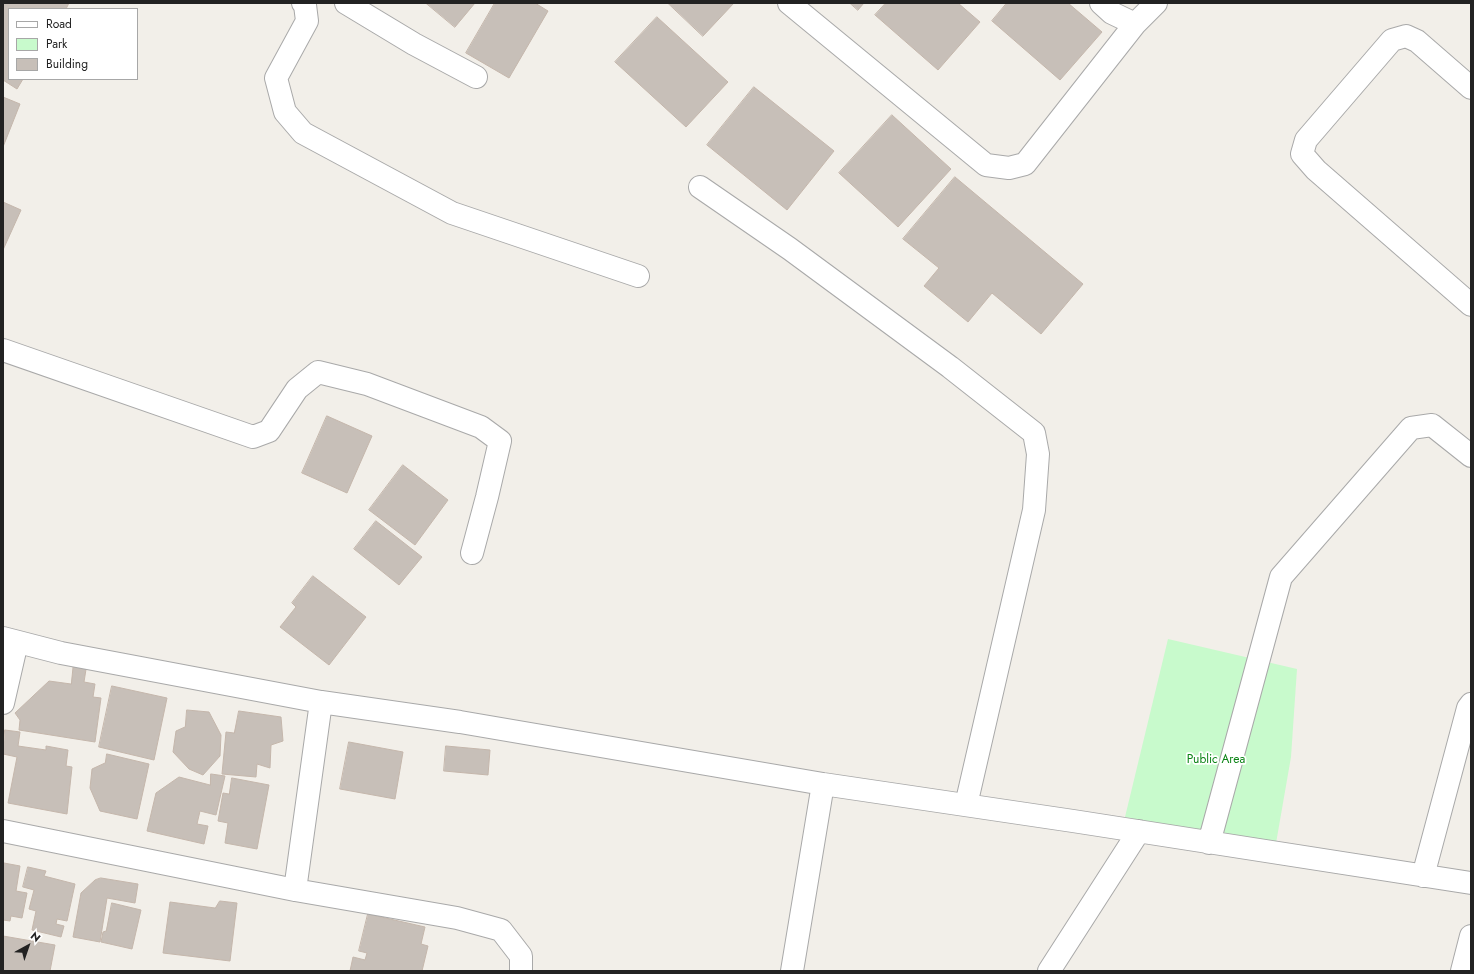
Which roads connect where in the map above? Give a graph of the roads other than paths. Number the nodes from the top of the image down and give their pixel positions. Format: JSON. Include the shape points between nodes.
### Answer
{"nodes":[{"id":1,"x":303,"y":3,"type":"edge"},
{"id":2,"x":346,"y":3,"type":"edge"},
{"id":3,"x":789,"y":3,"type":"edge"},
{"id":4,"x":1101,"y":3,"type":"edge"},
{"id":5,"x":1156,"y":3,"type":"edge"},
{"id":6,"x":1135,"y":24,"type":"junction"},
{"id":7,"x":476,"y":78,"type":"dead end"},
{"id":8,"x":1471,"y":88,"type":"edge"},
{"id":9,"x":700,"y":187,"type":"dead end"},
{"id":10,"x":638,"y":276,"type":"dead end"},
{"id":11,"x":1471,"y":305,"type":"edge"},
{"id":12,"x":3,"y":350,"type":"edge"},
{"id":13,"x":1471,"y":456,"type":"edge"},
{"id":14,"x":472,"y":552,"type":"dead end"},
{"id":15,"x":10,"y":640,"type":"edge"},
{"id":16,"x":321,"y":702,"type":"junction"},
{"id":17,"x":3,"y":703,"type":"edge"},
{"id":18,"x":1471,"y":704,"type":"edge"},
{"id":19,"x":1464,"y":750,"type":"edge"},
{"id":20,"x":823,"y":784,"type":"junction"},
{"id":21,"x":966,"y":805,"type":"junction"},
{"id":22,"x":3,"y":831,"type":"edge"},
{"id":23,"x":1139,"y":831,"type":"junction"},
{"id":24,"x":1209,"y":843,"type":"junction"},
{"id":25,"x":1423,"y":876,"type":"junction"},
{"id":26,"x":1471,"y":883,"type":"edge"},
{"id":27,"x":295,"y":890,"type":"junction"},
{"id":28,"x":1471,"y":936,"type":"edge"},
{"id":29,"x":521,"y":971,"type":"edge"},
{"id":30,"x":792,"y":971,"type":"edge"},
{"id":31,"x":1050,"y":971,"type":"edge"},
{"id":32,"x":1462,"y":971,"type":"edge"}],
"edges":[{"from":1,"to":10,"type":"street","via":[[307,21],[276,78],[285,112],[303,133],[452,213]]},
{"from":2,"to":7,"type":"street"},
{"from":3,"to":6,"type":"street","via":[[986,165],[1008,168],[1025,164]]},
{"from":4,"to":6,"type":"street","via":[[1112,13]]},
{"from":5,"to":6,"type":"street"},
{"from":8,"to":11,"type":"street","via":[[1417,41],[1406,36],[1392,40],[1306,140],[1302,154],[1316,170]]},
{"from":9,"to":21,"type":"street","via":[[790,249],[938,358],[1034,433],[1038,454],[1034,510]]},
{"from":12,"to":14,"type":"street","via":[[253,437],[269,431],[297,389],[318,372],[367,384],[481,427],[500,441]]},
{"from":13,"to":24,"type":"street","via":[[1432,425],[1411,428],[1281,577]]},
{"from":15,"to":16,"type":"street","via":[[62,653]]},
{"from":15,"to":17,"type":"street"},
{"from":16,"to":20,"type":"street","via":[[460,722]]},
{"from":16,"to":27,"type":"street"},
{"from":18,"to":19,"type":"street","via":[[1468,708]]},
{"from":19,"to":25,"type":"street"},
{"from":20,"to":21,"type":"street"},
{"from":20,"to":30,"type":"street"},
{"from":21,"to":23,"type":"street"},
{"from":22,"to":27,"type":"street"},
{"from":23,"to":24,"type":"street"},
{"from":23,"to":31,"type":"street"},
{"from":24,"to":25,"type":"street"},
{"from":25,"to":26,"type":"street"},
{"from":27,"to":29,"type":"street","via":[[457,918],[501,930],[522,956]]},
{"from":28,"to":32,"type":"street"}]}
